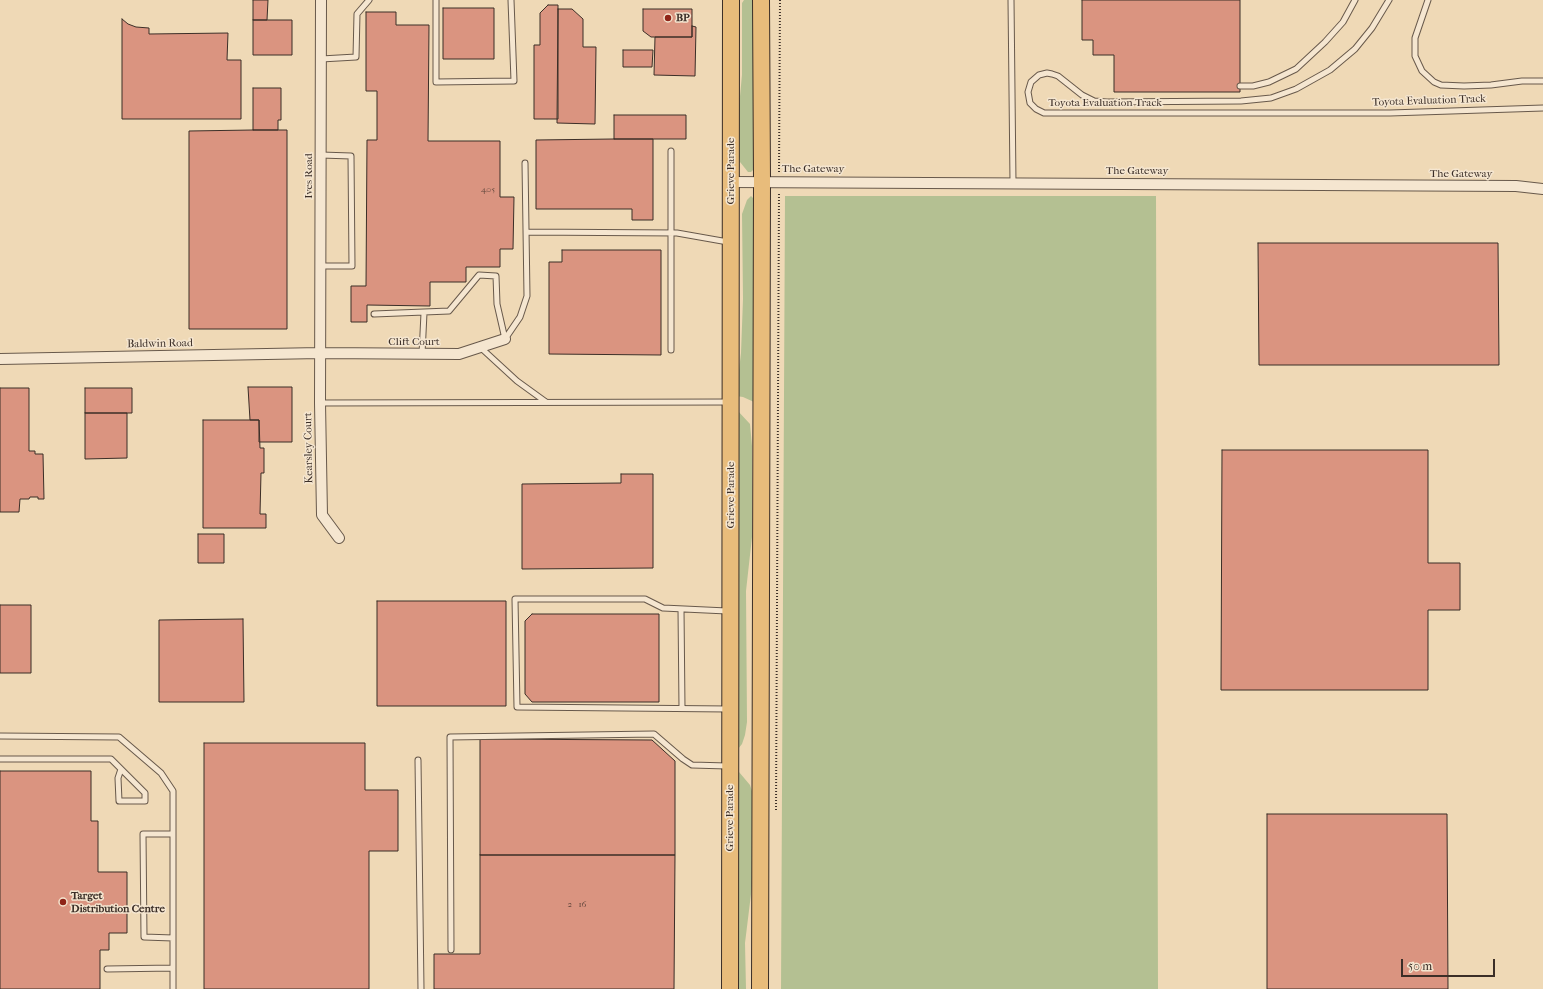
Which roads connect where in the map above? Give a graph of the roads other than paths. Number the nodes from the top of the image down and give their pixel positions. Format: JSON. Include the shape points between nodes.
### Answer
{"nodes":[{"id":1,"x":321,"y":0,"type":"edge"},
{"id":2,"x":369,"y":0,"type":"edge"},
{"id":3,"x":436,"y":0,"type":"edge"},
{"id":4,"x":511,"y":0,"type":"edge"},
{"id":5,"x":731,"y":0,"type":"edge"},
{"id":6,"x":761,"y":0,"type":"edge"},
{"id":7,"x":1011,"y":0,"type":"edge"},
{"id":8,"x":1355,"y":0,"type":"edge"},
{"id":9,"x":1389,"y":0,"type":"edge"},
{"id":10,"x":1428,"y":0,"type":"edge"},
{"id":11,"x":321,"y":59,"type":"junction"},
{"id":12,"x":1543,"y":81,"type":"edge"},
{"id":13,"x":1240,"y":86,"type":"dead end"},
{"id":14,"x":1543,"y":108,"type":"edge"},
{"id":15,"x":671,"y":151,"type":"dead end"},
{"id":16,"x":321,"y":155,"type":"junction"},
{"id":17,"x":525,"y":163,"type":"dead end"},
{"id":18,"x":762,"y":181,"type":"junction"},
{"id":19,"x":731,"y":182,"type":"junction"},
{"id":20,"x":1013,"y":182,"type":"junction"},
{"id":21,"x":1543,"y":189,"type":"edge"},
{"id":22,"x":526,"y":232,"type":"junction"},
{"id":23,"x":671,"y":233,"type":"junction"},
{"id":24,"x":731,"y":243,"type":"junction"},
{"id":25,"x":320,"y":266,"type":"junction"},
{"id":26,"x":424,"y":313,"type":"junction"},
{"id":27,"x":374,"y":314,"type":"dead end"},
{"id":28,"x":505,"y":339,"type":"junction"},
{"id":29,"x":480,"y":347,"type":"junction"},
{"id":30,"x":671,"y":350,"type":"dead end"},
{"id":31,"x":320,"y":353,"type":"junction"},
{"id":32,"x":422,"y":354,"type":"junction"},
{"id":33,"x":0,"y":359,"type":"edge"},
{"id":34,"x":546,"y":402,"type":"junction"},
{"id":35,"x":731,"y":402,"type":"junction"},
{"id":36,"x":320,"y":403,"type":"junction"},
{"id":37,"x":339,"y":538,"type":"dead end"},
{"id":38,"x":681,"y":609,"type":"junction"},
{"id":39,"x":730,"y":612,"type":"junction"},
{"id":40,"x":682,"y":708,"type":"junction"},
{"id":41,"x":730,"y":709,"type":"junction"},
{"id":42,"x":0,"y":736,"type":"edge"},
{"id":43,"x":0,"y":759,"type":"edge"},
{"id":44,"x":418,"y":760,"type":"dead end"},
{"id":45,"x":730,"y":766,"type":"junction"},
{"id":46,"x":121,"y":769,"type":"junction"},
{"id":47,"x":173,"y":834,"type":"junction"},
{"id":48,"x":173,"y":938,"type":"junction"},
{"id":49,"x":451,"y":950,"type":"dead end"},
{"id":50,"x":173,"y":968,"type":"junction"},
{"id":51,"x":107,"y":969,"type":"dead end"},
{"id":52,"x":173,"y":989,"type":"edge"},
{"id":53,"x":421,"y":989,"type":"edge"},
{"id":54,"x":730,"y":989,"type":"edge"},
{"id":55,"x":760,"y":989,"type":"edge"}],
"edges":[{"from":1,"to":11,"type":"street","name":"Ives Road"},
{"from":2,"to":11,"type":"lane","via":[[357,14],[356,57]]},
{"from":3,"to":4,"type":"lane","via":[[436,82],[514,81]]},
{"from":5,"to":19,"type":"main road","name":"Grieve Parade"},
{"from":6,"to":18,"type":"main road"},
{"from":7,"to":20,"type":"lane"},
{"from":8,"to":13,"type":"lane","via":[[1343,22],[1296,69],[1269,82]]},
{"from":9,"to":14,"type":"lane","name":"Toyota Evaluation Track","via":[[1355,49],[1330,70],[1296,90],[1271,98],[1241,101],[1094,101],[1058,76],[1047,73],[1039,75],[1031,82],[1028,92],[1030,103],[1044,113],[1390,113]]},
{"from":10,"to":12,"type":"lane","via":[[1415,38],[1415,56],[1422,72],[1434,82],[1441,85],[1464,86]]},
{"from":11,"to":16,"type":"street","name":"Ives Road"},
{"from":15,"to":23,"type":"lane"},
{"from":16,"to":25,"type":"street","name":"Ives Road"},
{"from":16,"to":25,"type":"lane","via":[[351,156],[352,266]]},
{"from":17,"to":22,"type":"lane"},
{"from":18,"to":19,"type":"street","name":"The Gateway"},
{"from":18,"to":20,"type":"street","name":"The Gateway"},
{"from":18,"to":55,"type":"main road"},
{"from":19,"to":24,"type":"main road","name":"Grieve Parade"},
{"from":20,"to":21,"type":"street","name":"The Gateway","via":[[1516,186]]},
{"from":22,"to":23,"type":"lane"},
{"from":22,"to":28,"type":"lane","via":[[527,296],[520,317]]},
{"from":23,"to":24,"type":"lane"},
{"from":23,"to":30,"type":"lane"},
{"from":24,"to":35,"type":"main road","name":"Grieve Parade"},
{"from":25,"to":31,"type":"street","name":"Ives Road"},
{"from":26,"to":27,"type":"lane"},
{"from":26,"to":28,"type":"lane","via":[[449,311],[479,275],[496,276],[497,304]]},
{"from":26,"to":32,"type":"lane"},
{"from":28,"to":29,"type":"street","name":"Clift Court"},
{"from":29,"to":32,"type":"street","name":"Clift Court","via":[[459,354]]},
{"from":29,"to":34,"type":"lane"},
{"from":31,"to":32,"type":"street","name":"Clift Court"},
{"from":31,"to":33,"type":"street","name":"Baldwin Road"},
{"from":31,"to":36,"type":"street","name":"Kearsley Court"},
{"from":34,"to":35,"type":"lane"},
{"from":34,"to":36,"type":"lane"},
{"from":35,"to":39,"type":"main road","name":"Grieve Parade"},
{"from":36,"to":37,"type":"street","name":"Kearsley Court","via":[[322,515]]},
{"from":38,"to":39,"type":"lane"},
{"from":38,"to":40,"type":"lane"},
{"from":38,"to":40,"type":"lane","via":[[663,608],[645,599],[515,599],[517,707]]},
{"from":39,"to":41,"type":"main road","name":"Grieve Parade"},
{"from":40,"to":41,"type":"lane"},
{"from":41,"to":45,"type":"main road","name":"Grieve Parade"},
{"from":42,"to":47,"type":"lane","via":[[119,736],[160,773],[173,791]]},
{"from":43,"to":46,"type":"lane","via":[[111,759]]},
{"from":44,"to":53,"type":"lane"},
{"from":45,"to":49,"type":"lane","via":[[692,765],[654,734],[450,737]]},
{"from":45,"to":54,"type":"main road","name":"Grieve Parade"},
{"from":46,"to":46,"type":"lane","via":[[118,778],[119,801],[145,801],[145,793]]},
{"from":47,"to":48,"type":"lane"},
{"from":47,"to":48,"type":"lane","via":[[143,834],[144,937]]},
{"from":48,"to":50,"type":"lane"},
{"from":50,"to":51,"type":"lane"},
{"from":50,"to":52,"type":"lane"}]}
